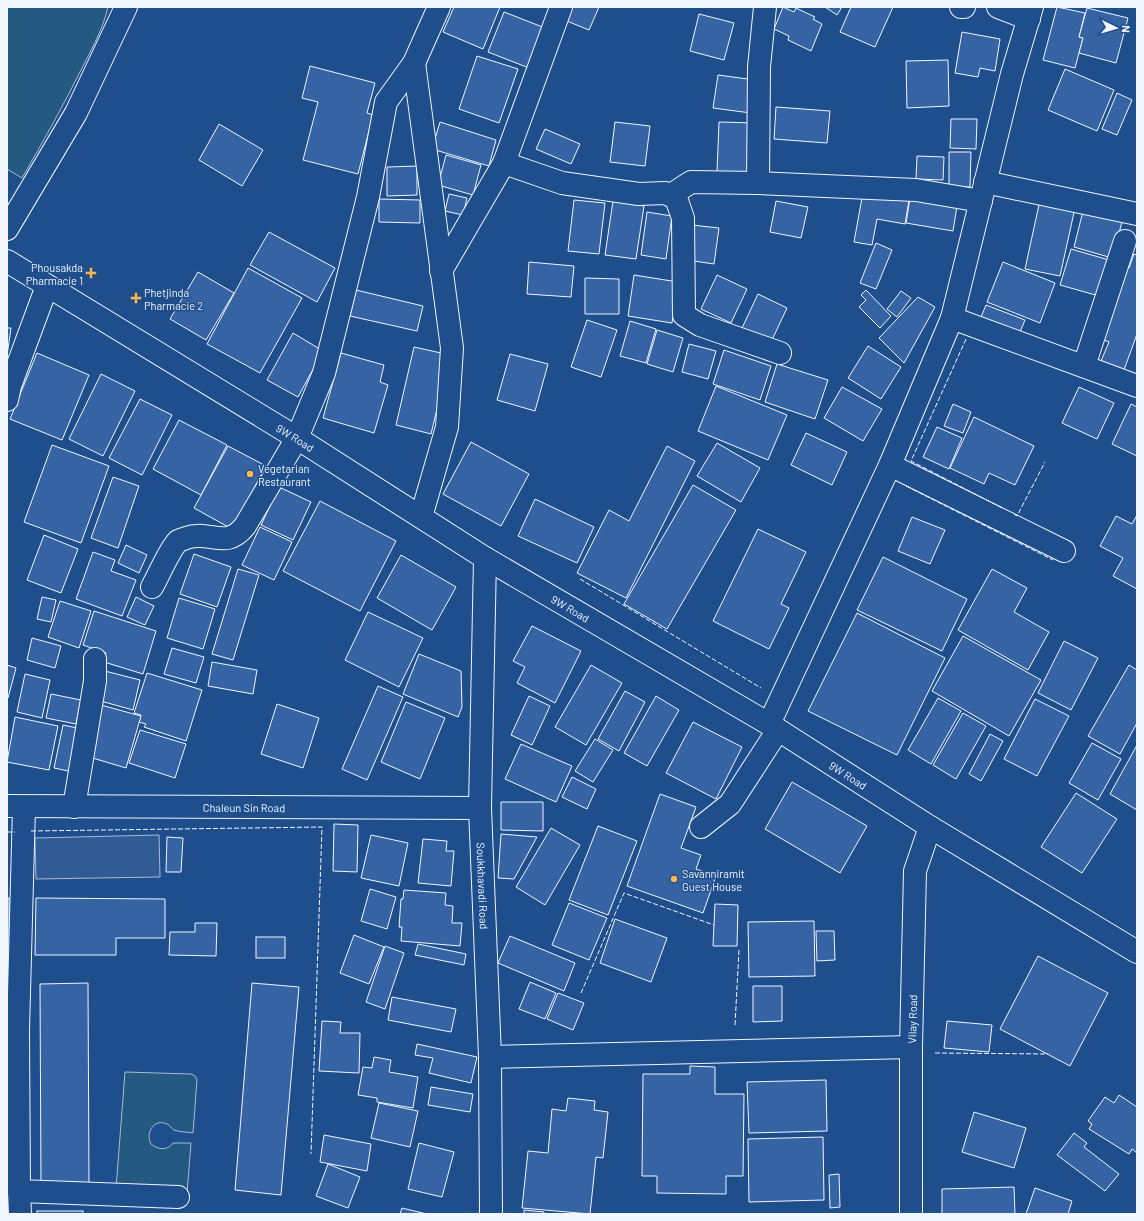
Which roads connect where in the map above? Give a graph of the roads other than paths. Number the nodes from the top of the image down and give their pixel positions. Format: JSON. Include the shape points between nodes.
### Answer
{"nodes":[{"id":1,"x":126,"y":7,"type":"edge"},
{"id":2,"x":439,"y":7,"type":"edge"},
{"id":3,"x":561,"y":7,"type":"edge"},
{"id":4,"x":765,"y":7,"type":"edge"},
{"id":5,"x":998,"y":7,"type":"edge"},
{"id":6,"x":1030,"y":13,"type":"edge"},
{"id":7,"x":414,"y":63,"type":"junction"},
{"id":8,"x":504,"y":163,"type":"junction"},
{"id":9,"x":758,"y":183,"type":"junction"},
{"id":10,"x":983,"y":191,"type":"junction"},
{"id":11,"x":670,"y":195,"type":"junction"},
{"id":12,"x":1137,"y":214,"type":"edge"},
{"id":13,"x":7,"y":229,"type":"edge"},
{"id":14,"x":1125,"y":241,"type":"dead end"},
{"id":15,"x":7,"y":261,"type":"edge"},
{"id":16,"x":440,"y":271,"type":"junction"},
{"id":17,"x":47,"y":286,"type":"junction"},
{"id":18,"x":952,"y":318,"type":"junction"},
{"id":19,"x":780,"y":353,"type":"dead end"},
{"id":20,"x":1084,"y":366,"type":"junction"},
{"id":21,"x":1137,"y":386,"type":"edge"},
{"id":22,"x":7,"y":400,"type":"edge"},
{"id":23,"x":297,"y":438,"type":"junction"},
{"id":24,"x":890,"y":465,"type":"junction"},
{"id":25,"x":421,"y":517,"type":"junction"},
{"id":26,"x":1064,"y":552,"type":"dead end"},
{"id":27,"x":485,"y":558,"type":"junction"},
{"id":28,"x":152,"y":587,"type":"dead end"},
{"id":29,"x":95,"y":659,"type":"dead end"},
{"id":30,"x":774,"y":727,"type":"junction"},
{"id":31,"x":15,"y":807,"type":"edge"},
{"id":32,"x":74,"y":807,"type":"junction"},
{"id":33,"x":480,"y":808,"type":"junction"},
{"id":34,"x":701,"y":827,"type":"dead end"},
{"id":35,"x":930,"y":827,"type":"junction"},
{"id":36,"x":15,"y":864,"type":"edge"},
{"id":37,"x":1137,"y":952,"type":"edge"},
{"id":38,"x":13,"y":1030,"type":"edge"},
{"id":39,"x":911,"y":1048,"type":"junction"},
{"id":40,"x":490,"y":1057,"type":"junction"},
{"id":41,"x":20,"y":1191,"type":"junction"},
{"id":42,"x":178,"y":1197,"type":"dead end"},
{"id":43,"x":20,"y":1214,"type":"edge"},
{"id":44,"x":490,"y":1214,"type":"edge"},
{"id":45,"x":911,"y":1214,"type":"edge"}],
"edges":[{"from":1,"to":13,"type":"street","via":[[76,113]]},
{"from":2,"to":7,"type":"street"},
{"from":3,"to":8,"type":"street"},
{"from":4,"to":9,"type":"street","via":[[759,67]]},
{"from":5,"to":6,"type":"street"},
{"from":6,"to":10,"type":"street"},
{"from":7,"to":16,"type":"street"},
{"from":7,"to":23,"type":"street","via":[[386,102],[368,197],[324,373]]},
{"from":8,"to":11,"type":"street","via":[[562,183],[639,194]]},
{"from":8,"to":16,"type":"street"},
{"from":9,"to":10,"type":"street"},
{"from":9,"to":11,"type":"street","via":[[691,182]]},
{"from":10,"to":12,"type":"street"},
{"from":10,"to":18,"type":"street"},
{"from":11,"to":19,"type":"street","via":[[676,198],[683,218],[684,315],[700,325]]},
{"from":14,"to":20,"type":"street"},
{"from":15,"to":17,"type":"street","name":"9W Road"},
{"from":16,"to":25,"type":"street","via":[[452,348],[447,427]]},
{"from":17,"to":22,"type":"street"},
{"from":17,"to":23,"type":"street","name":"9W Road"},
{"from":18,"to":20,"type":"street"},
{"from":18,"to":24,"type":"street"},
{"from":20,"to":21,"type":"street"},
{"from":23,"to":25,"type":"street","name":"9W Road"},
{"from":23,"to":28,"type":"street","via":[[238,535],[229,539],[216,539],[195,534],[179,541]]},
{"from":24,"to":26,"type":"street"},
{"from":24,"to":30,"type":"street"},
{"from":25,"to":27,"type":"street","name":"9W Road"},
{"from":27,"to":30,"type":"street","name":"9W Road"},
{"from":27,"to":33,"type":"street","name":"Soukkhavadi Road"},
{"from":29,"to":32,"type":"street","via":[[95,681]]},
{"from":30,"to":34,"type":"street","via":[[730,804]]},
{"from":30,"to":35,"type":"street","name":"9W Road"},
{"from":31,"to":32,"type":"street","name":"Chaleun Sin Road"},
{"from":31,"to":36,"type":"street"},
{"from":32,"to":33,"type":"street","name":"Chaleun Sin Road"},
{"from":33,"to":40,"type":"street","name":"Soukkhavadi Road"},
{"from":35,"to":37,"type":"street","name":"9W Road"},
{"from":35,"to":39,"type":"street","name":"Vilay Road","via":[[915,871]]},
{"from":36,"to":38,"type":"street"},
{"from":38,"to":41,"type":"street"},
{"from":39,"to":40,"type":"street"},
{"from":39,"to":45,"type":"street","name":"Vilay Road"},
{"from":40,"to":44,"type":"street","name":"Soukkhavadi Road"},
{"from":41,"to":42,"type":"street"},
{"from":41,"to":43,"type":"street"}]}
